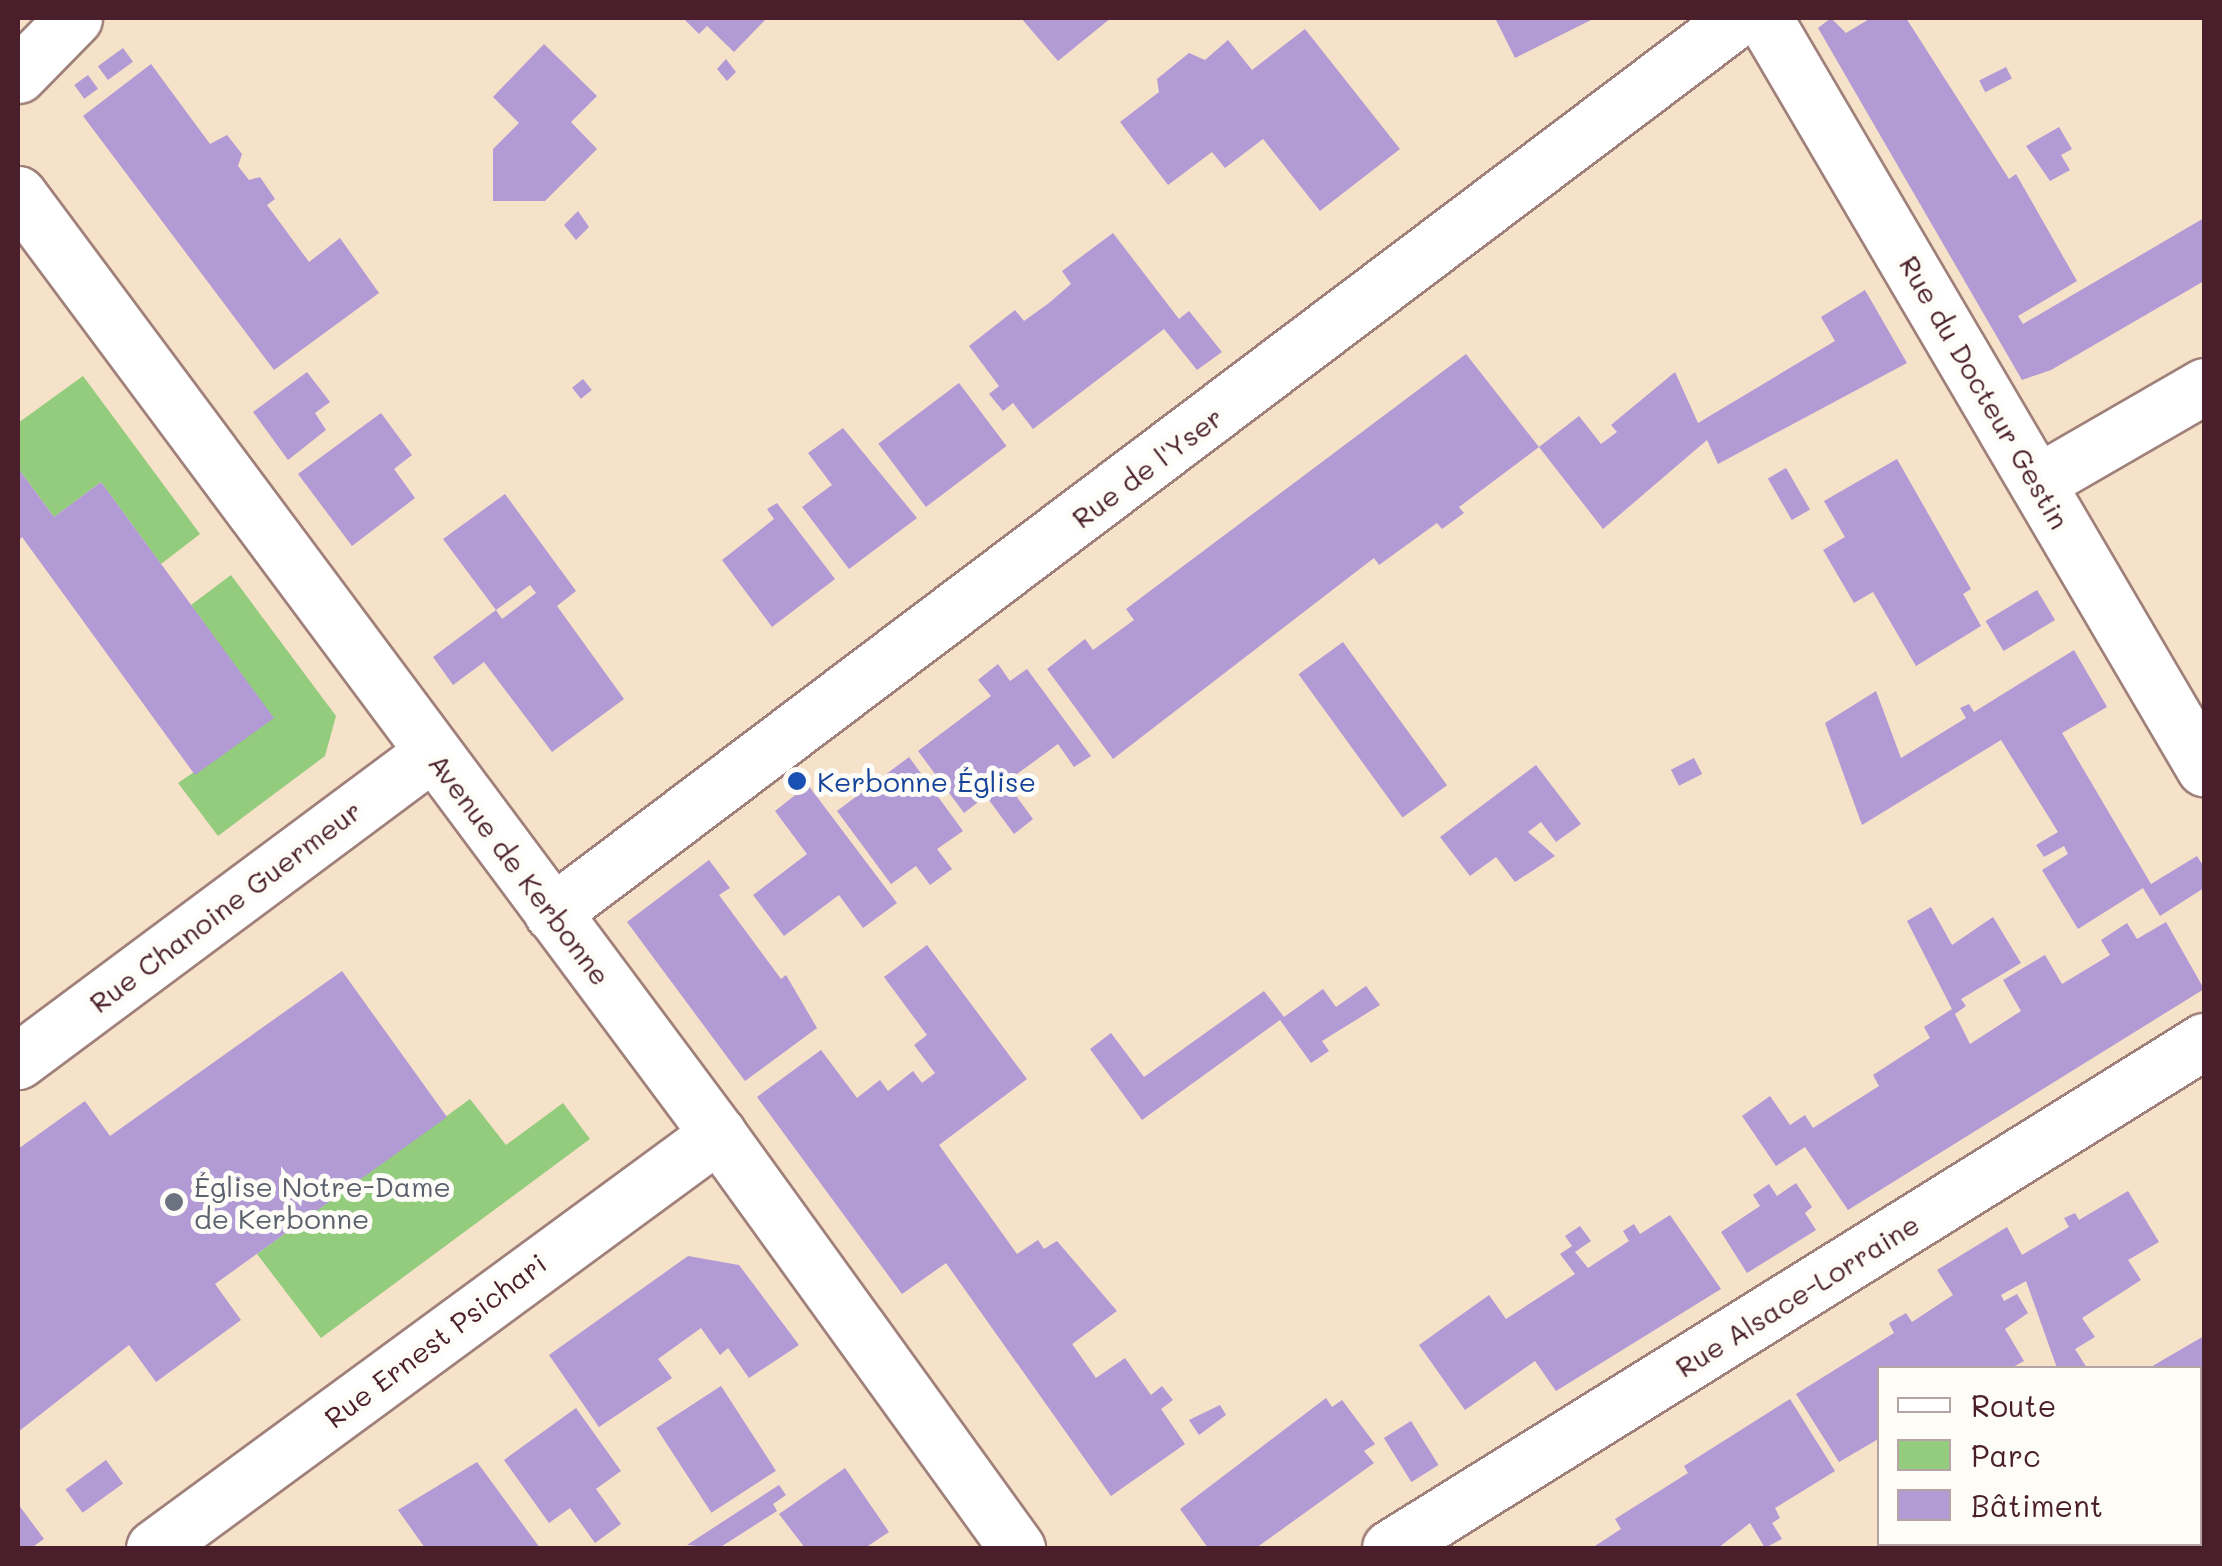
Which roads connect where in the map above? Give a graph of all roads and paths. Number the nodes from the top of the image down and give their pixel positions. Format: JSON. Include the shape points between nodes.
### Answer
{"nodes":[{"id":1,"x":74,"y":18,"type":"edge"},
{"id":2,"x":1738,"y":18,"type":"edge"},
{"id":3,"x":1764,"y":18,"type":"edge"},
{"id":4,"x":18,"y":75,"type":"edge"},
{"id":5,"x":18,"y":194,"type":"edge"},
{"id":6,"x":2204,"y":386,"type":"edge"},
{"id":7,"x":2038,"y":482,"type":"junction"},
{"id":8,"x":433,"y":752,"type":"junction"},
{"id":9,"x":2204,"y":768,"type":"edge"},
{"id":10,"x":552,"y":912,"type":"junction"},
{"id":11,"x":2204,"y":1041,"type":"edge"},
{"id":12,"x":18,"y":1061,"type":"edge"},
{"id":13,"x":718,"y":1134,"type":"junction"},
{"id":14,"x":154,"y":1548,"type":"edge"},
{"id":15,"x":1017,"y":1548,"type":"edge"},
{"id":16,"x":1390,"y":1548,"type":"edge"}],
"edges":[{"from":1,"to":4,"type":"street"},
{"from":2,"to":10,"type":"street","name":"Rue de l'Yser"},
{"from":3,"to":7,"type":"street","name":"Rue du Docteur Gestin"},
{"from":5,"to":8,"type":"street","name":"Avenue de Kerbonne"},
{"from":6,"to":7,"type":"street"},
{"from":7,"to":9,"type":"street","name":"Rue du Docteur Gestin"},
{"from":8,"to":10,"type":"street","name":"Avenue de Kerbonne"},
{"from":8,"to":12,"type":"street","name":"Rue Chanoine Guermeur"},
{"from":10,"to":13,"type":"street","name":"Avenue de Kerbonne"},
{"from":11,"to":16,"type":"street","name":"Rue Alsace-Lorraine"},
{"from":13,"to":14,"type":"street","name":"Rue Ernest Psichari"},
{"from":13,"to":15,"type":"street","name":"Avenue de Kerbonne"}]}
